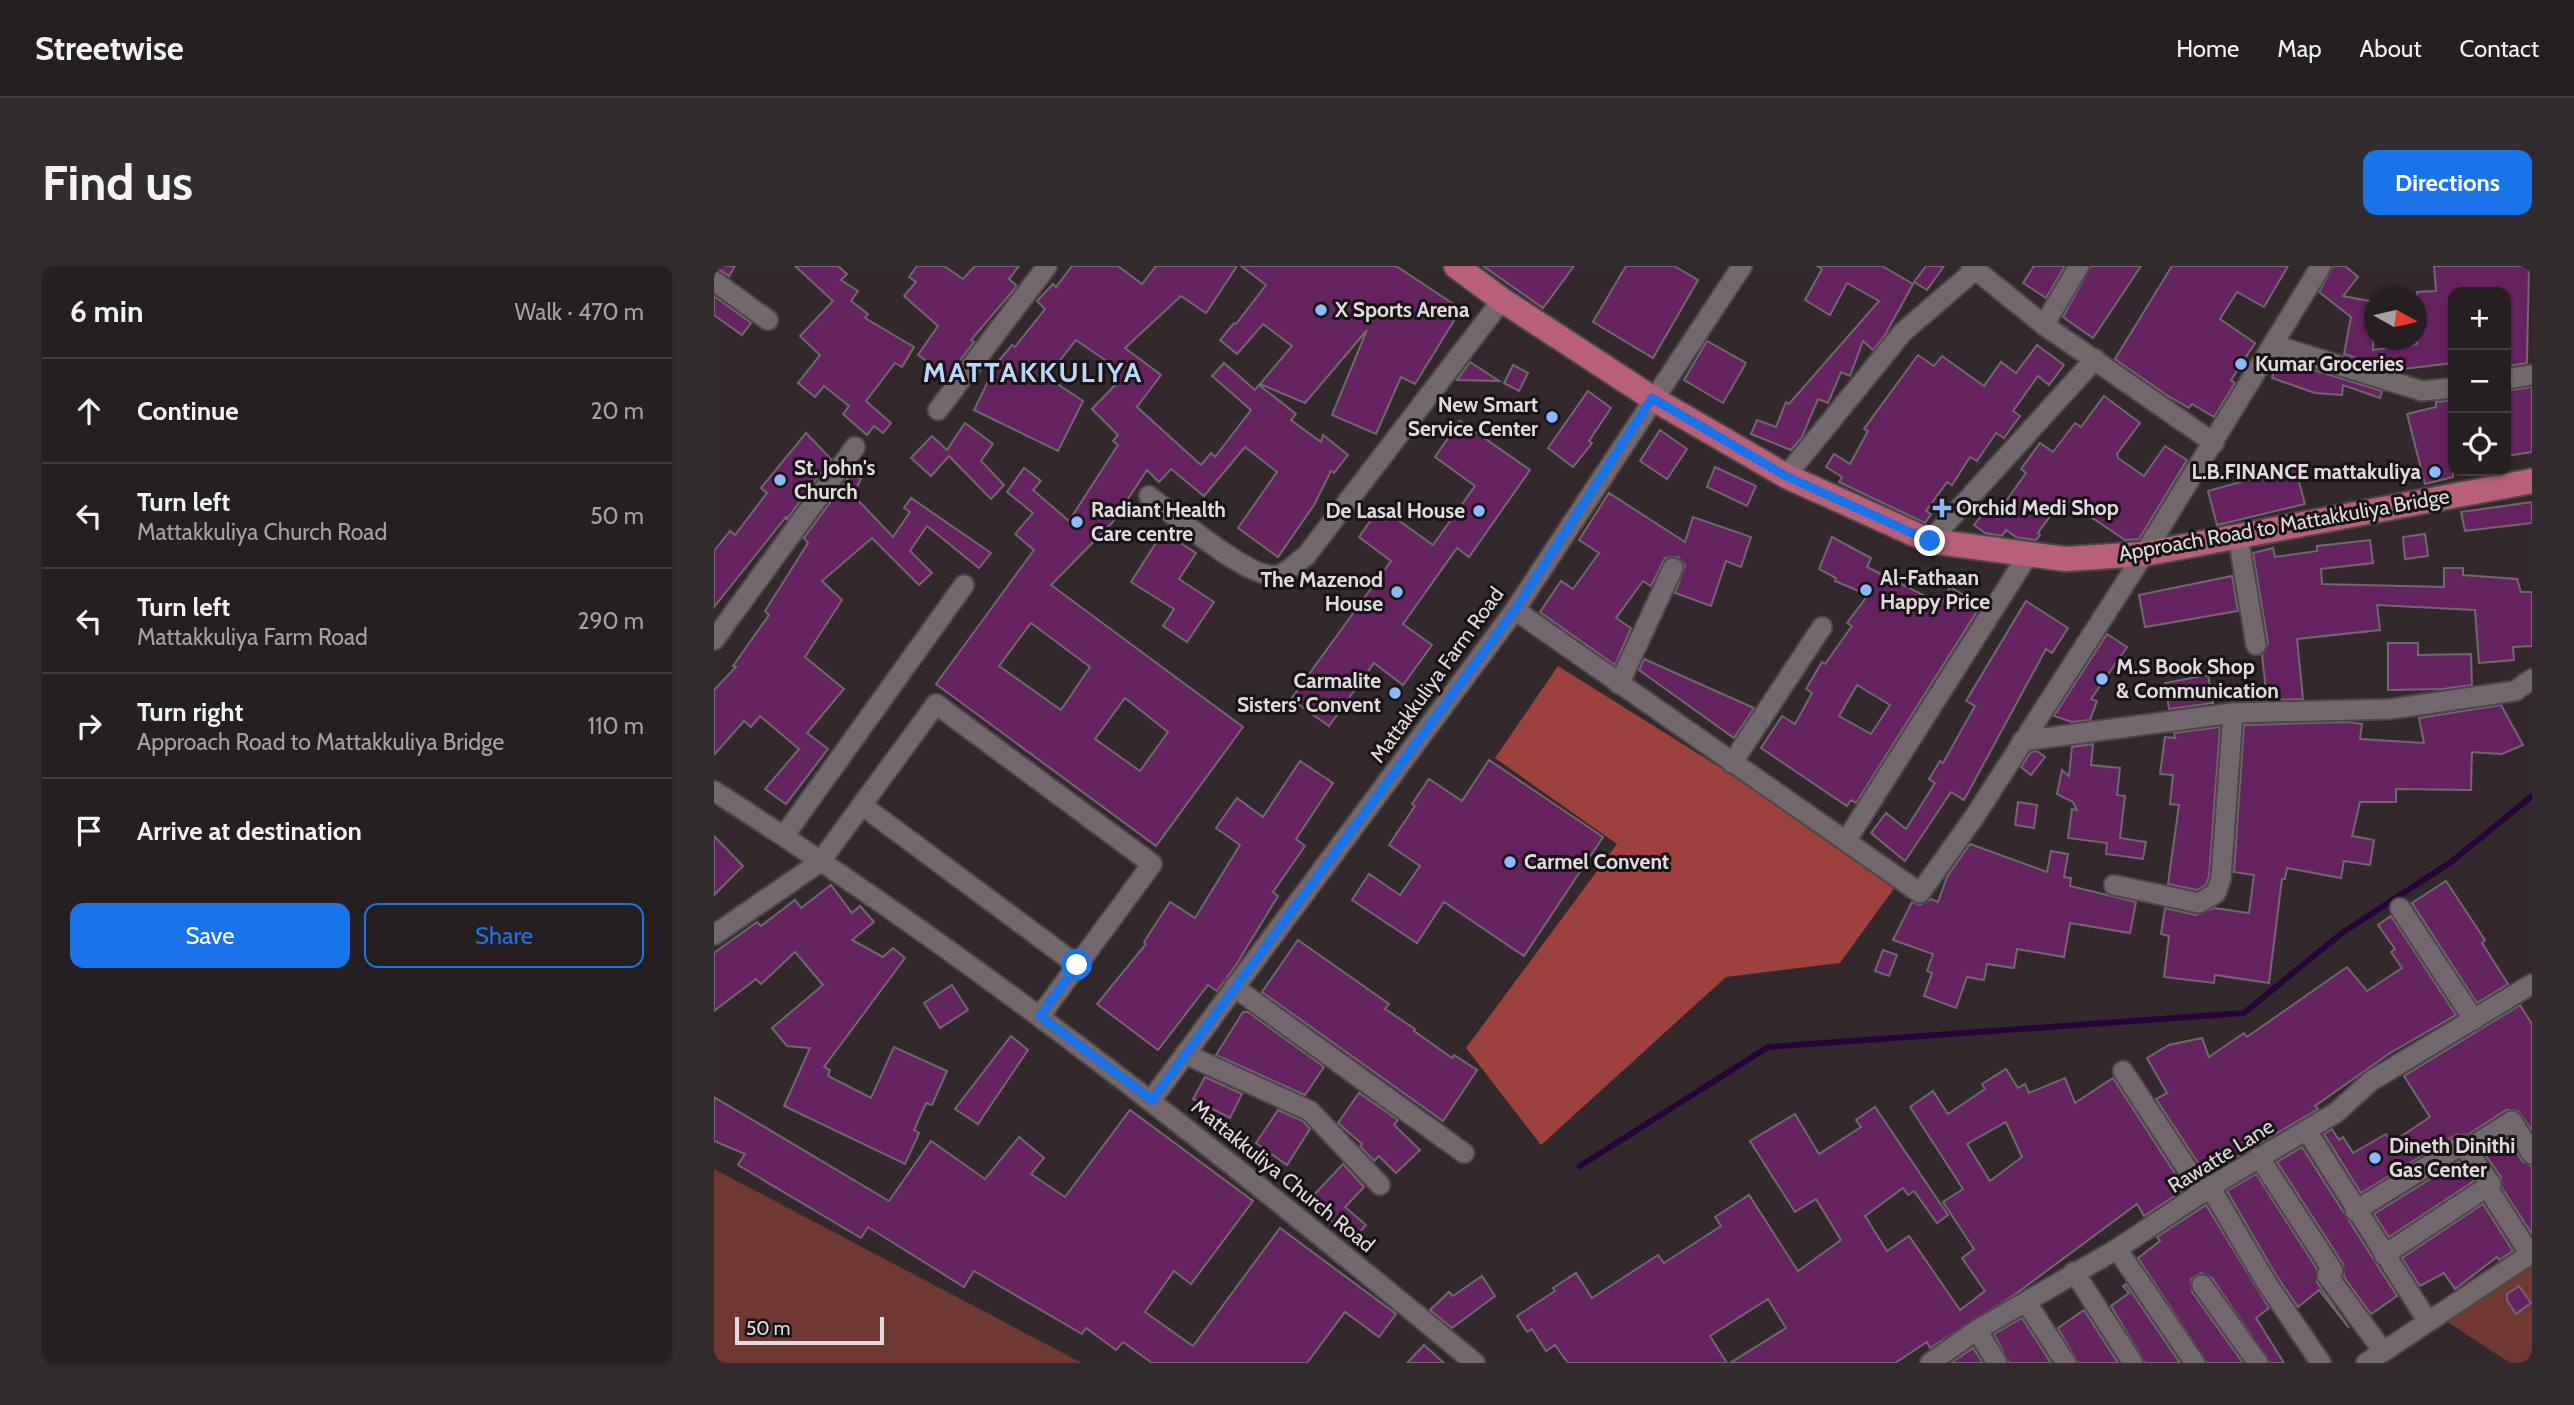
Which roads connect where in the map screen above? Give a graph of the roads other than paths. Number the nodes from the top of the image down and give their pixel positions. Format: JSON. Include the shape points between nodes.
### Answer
{"nodes":[{"id":1,"x":1047,"y":266,"type":"edge"},
{"id":2,"x":1456,"y":266,"type":"edge"},
{"id":3,"x":1742,"y":266,"type":"edge"},
{"id":4,"x":2079,"y":266,"type":"edge"},
{"id":5,"x":2321,"y":266,"type":"edge"},
{"id":6,"x":1973,"y":268,"type":"edge"},
{"id":7,"x":714,"y":281,"type":"edge"},
{"id":8,"x":1502,"y":300,"type":"junction"},
{"id":9,"x":768,"y":320,"type":"dead end"},
{"id":10,"x":2044,"y":325,"type":"junction"},
{"id":11,"x":2274,"y":345,"type":"junction"},
{"id":12,"x":2095,"y":359,"type":"junction"},
{"id":13,"x":2532,"y":375,"type":"edge"},
{"id":14,"x":2511,"y":378,"type":"edge"},
{"id":15,"x":2448,"y":388,"type":"edge"},
{"id":16,"x":1652,"y":398,"type":"junction"},
{"id":17,"x":938,"y":410,"type":"dead end"},
{"id":18,"x":2214,"y":443,"type":"junction"},
{"id":19,"x":855,"y":447,"type":"dead end"},
{"id":20,"x":1786,"y":476,"type":"junction"},
{"id":21,"x":2532,"y":481,"type":"edge"},
{"id":22,"x":1149,"y":496,"type":"dead end"},
{"id":23,"x":2238,"y":536,"type":"junction"},
{"id":24,"x":1930,"y":541,"type":"junction"},
{"id":25,"x":2144,"y":554,"type":"junction"},
{"id":26,"x":2028,"y":555,"type":"junction"},
{"id":27,"x":1673,"y":568,"type":"dead end"},
{"id":28,"x":964,"y":585,"type":"dead end"},
{"id":29,"x":1515,"y":610,"type":"junction"},
{"id":30,"x":1822,"y":627,"type":"dead end"},
{"id":31,"x":714,"y":640,"type":"edge"},
{"id":32,"x":2256,"y":645,"type":"dead end"},
{"id":33,"x":2532,"y":679,"type":"edge"},
{"id":34,"x":1619,"y":684,"type":"junction"},
{"id":35,"x":2233,"y":713,"type":"junction"},
{"id":36,"x":2022,"y":741,"type":"junction"},
{"id":37,"x":1732,"y":763,"type":"junction"},
{"id":38,"x":714,"y":791,"type":"edge"},
{"id":39,"x":863,"y":806,"type":"junction"},
{"id":40,"x":784,"y":836,"type":"junction"},
{"id":41,"x":1846,"y":841,"type":"junction"},
{"id":42,"x":820,"y":862,"type":"junction"},
{"id":43,"x":2114,"y":885,"type":"dead end"},
{"id":44,"x":2400,"y":908,"type":"dead end"},
{"id":45,"x":714,"y":935,"type":"edge"},
{"id":46,"x":1077,"y":965,"type":"junction"},
{"id":47,"x":2532,"y":984,"type":"edge"},
{"id":48,"x":1234,"y":987,"type":"junction"},
{"id":49,"x":1040,"y":1016,"type":"junction"},
{"id":50,"x":2474,"y":1020,"type":"junction"},
{"id":51,"x":1185,"y":1054,"type":"junction"},
{"id":52,"x":2123,"y":1071,"type":"dead end"},
{"id":53,"x":1152,"y":1100,"type":"junction"},
{"id":54,"x":2306,"y":1131,"type":"junction"},
{"id":55,"x":2466,"y":1150,"type":"junction"},
{"id":56,"x":1464,"y":1153,"type":"dead end"},
{"id":57,"x":2532,"y":1154,"type":"edge"},
{"id":58,"x":2259,"y":1157,"type":"junction"},
{"id":59,"x":1380,"y":1185,"type":"dead end"},
{"id":60,"x":2487,"y":1187,"type":"junction"},
{"id":61,"x":2206,"y":1190,"type":"junction"},
{"id":62,"x":2355,"y":1211,"type":"junction"},
{"id":63,"x":2117,"y":1249,"type":"junction"},
{"id":64,"x":2531,"y":1253,"type":"edge"},
{"id":65,"x":2384,"y":1255,"type":"junction"},
{"id":66,"x":2074,"y":1272,"type":"junction"},
{"id":67,"x":2202,"y":1286,"type":"dead end"},
{"id":68,"x":2026,"y":1302,"type":"junction"},
{"id":69,"x":2427,"y":1320,"type":"junction"},
{"id":70,"x":1977,"y":1330,"type":"junction"},
{"id":71,"x":2383,"y":1351,"type":"junction"},
{"id":72,"x":1475,"y":1363,"type":"edge"},
{"id":73,"x":1930,"y":1363,"type":"edge"},
{"id":74,"x":1997,"y":1363,"type":"edge"},
{"id":75,"x":2066,"y":1363,"type":"edge"},
{"id":76,"x":2133,"y":1363,"type":"edge"},
{"id":77,"x":2195,"y":1363,"type":"edge"},
{"id":78,"x":2258,"y":1363,"type":"edge"},
{"id":79,"x":2321,"y":1363,"type":"edge"},
{"id":80,"x":2366,"y":1363,"type":"edge"}],
"edges":[{"from":1,"to":17,"type":"street"},
{"from":2,"to":8,"type":"main road","name":"Approach Road to Mattakkuliya Bridge"},
{"from":3,"to":16,"type":"street","name":"Mattakkuliya Farm Road"},
{"from":4,"to":10,"type":"street"},
{"from":5,"to":11,"type":"street"},
{"from":6,"to":10,"type":"street"},
{"from":6,"to":20,"type":"street","via":[[1903,332]]},
{"from":7,"to":9,"type":"street"},
{"from":8,"to":16,"type":"main road","name":"Approach Road to Mattakkuliya Bridge"},
{"from":8,"to":22,"type":"street","via":[[1306,556],[1279,575],[1258,575]]},
{"from":10,"to":12,"type":"street"},
{"from":11,"to":15,"type":"street","via":[[2422,391]]},
{"from":11,"to":18,"type":"street"},
{"from":12,"to":18,"type":"street"},
{"from":12,"to":24,"type":"street"},
{"from":13,"to":14,"type":"street"},
{"from":16,"to":20,"type":"main road","name":"Approach Road to Mattakkuliya Bridge"},
{"from":16,"to":29,"type":"street","name":"Mattakkuliya Farm Road"},
{"from":18,"to":25,"type":"street"},
{"from":19,"to":31,"type":"street"},
{"from":20,"to":24,"type":"main road","name":"Approach Road to Mattakkuliya Bridge"},
{"from":21,"to":23,"type":"main road","name":"Approach Road to Mattakkuliya Bridge"},
{"from":23,"to":25,"type":"main road","name":"Approach Road to Mattakkuliya Bridge"},
{"from":23,"to":32,"type":"street"},
{"from":24,"to":26,"type":"main road","name":"Approach Road to Mattakkuliya Bridge"},
{"from":25,"to":26,"type":"main road","name":"Approach Road to Mattakkuliya Bridge","via":[[2065,559]]},
{"from":25,"to":36,"type":"street"},
{"from":26,"to":41,"type":"street"},
{"from":27,"to":34,"type":"street"},
{"from":28,"to":40,"type":"street"},
{"from":29,"to":34,"type":"street"},
{"from":29,"to":48,"type":"street","name":"Mattakkuliya Farm Road"},
{"from":30,"to":37,"type":"street"},
{"from":33,"to":35,"type":"street","via":[[2515,691],[2391,709]]},
{"from":34,"to":37,"type":"street"},
{"from":35,"to":36,"type":"street"},
{"from":35,"to":43,"type":"street","via":[[2221,878],[2216,893],[2208,900],[2190,902]]},
{"from":36,"to":41,"type":"street","via":[[1920,892]]},
{"from":37,"to":41,"type":"street"},
{"from":38,"to":40,"type":"street","name":"Mattakkuliya Church Road"},
{"from":39,"to":42,"type":"street"},
{"from":39,"to":46,"type":"street"},
{"from":39,"to":46,"type":"street","via":[[936,704],[1152,864]]},
{"from":40,"to":42,"type":"street","name":"Mattakkuliya Church Road"},
{"from":42,"to":45,"type":"street"},
{"from":42,"to":49,"type":"street","name":"Mattakkuliya Church Road"},
{"from":44,"to":50,"type":"street"},
{"from":46,"to":49,"type":"street"},
{"from":47,"to":50,"type":"street","name":"Rawatte Lane"},
{"from":48,"to":51,"type":"street","name":"Mattakkuliya Farm Road"},
{"from":48,"to":56,"type":"street"},
{"from":49,"to":53,"type":"street","name":"Mattakkuliya Church Road"},
{"from":50,"to":54,"type":"street","name":"Rawatte Lane","via":[[2371,1081],[2337,1112]]},
{"from":51,"to":53,"type":"street","name":"Mattakkuliya Farm Road"},
{"from":51,"to":59,"type":"street","via":[[1310,1111]]},
{"from":52,"to":61,"type":"street"},
{"from":53,"to":72,"type":"street","name":"Mattakkuliya Church Road"},
{"from":54,"to":58,"type":"street","name":"Rawatte Lane"},
{"from":54,"to":62,"type":"street"},
{"from":55,"to":57,"type":"street","via":[[2512,1121]]},
{"from":55,"to":60,"type":"street","via":[[2491,1184]]},
{"from":55,"to":62,"type":"street","via":[[2463,1144]]},
{"from":58,"to":61,"type":"street","name":"Rawatte Lane"},
{"from":58,"to":71,"type":"street","via":[[2333,1271],[2327,1275]]},
{"from":60,"to":64,"type":"street"},
{"from":60,"to":65,"type":"street"},
{"from":61,"to":63,"type":"street","name":"Rawatte Lane"},
{"from":61,"to":79,"type":"street"},
{"from":62,"to":65,"type":"street"},
{"from":63,"to":66,"type":"street","name":"Rawatte Lane"},
{"from":63,"to":77,"type":"street"},
{"from":64,"to":69,"type":"street"},
{"from":65,"to":69,"type":"street"},
{"from":66,"to":68,"type":"street","name":"Rawatte Lane"},
{"from":66,"to":76,"type":"street"},
{"from":67,"to":78,"type":"street"},
{"from":68,"to":70,"type":"street","name":"Rawatte Lane"},
{"from":68,"to":75,"type":"street"},
{"from":69,"to":71,"type":"street"},
{"from":70,"to":73,"type":"street","name":"Rawatte Lane"},
{"from":70,"to":74,"type":"street"},
{"from":71,"to":80,"type":"street"}]}
